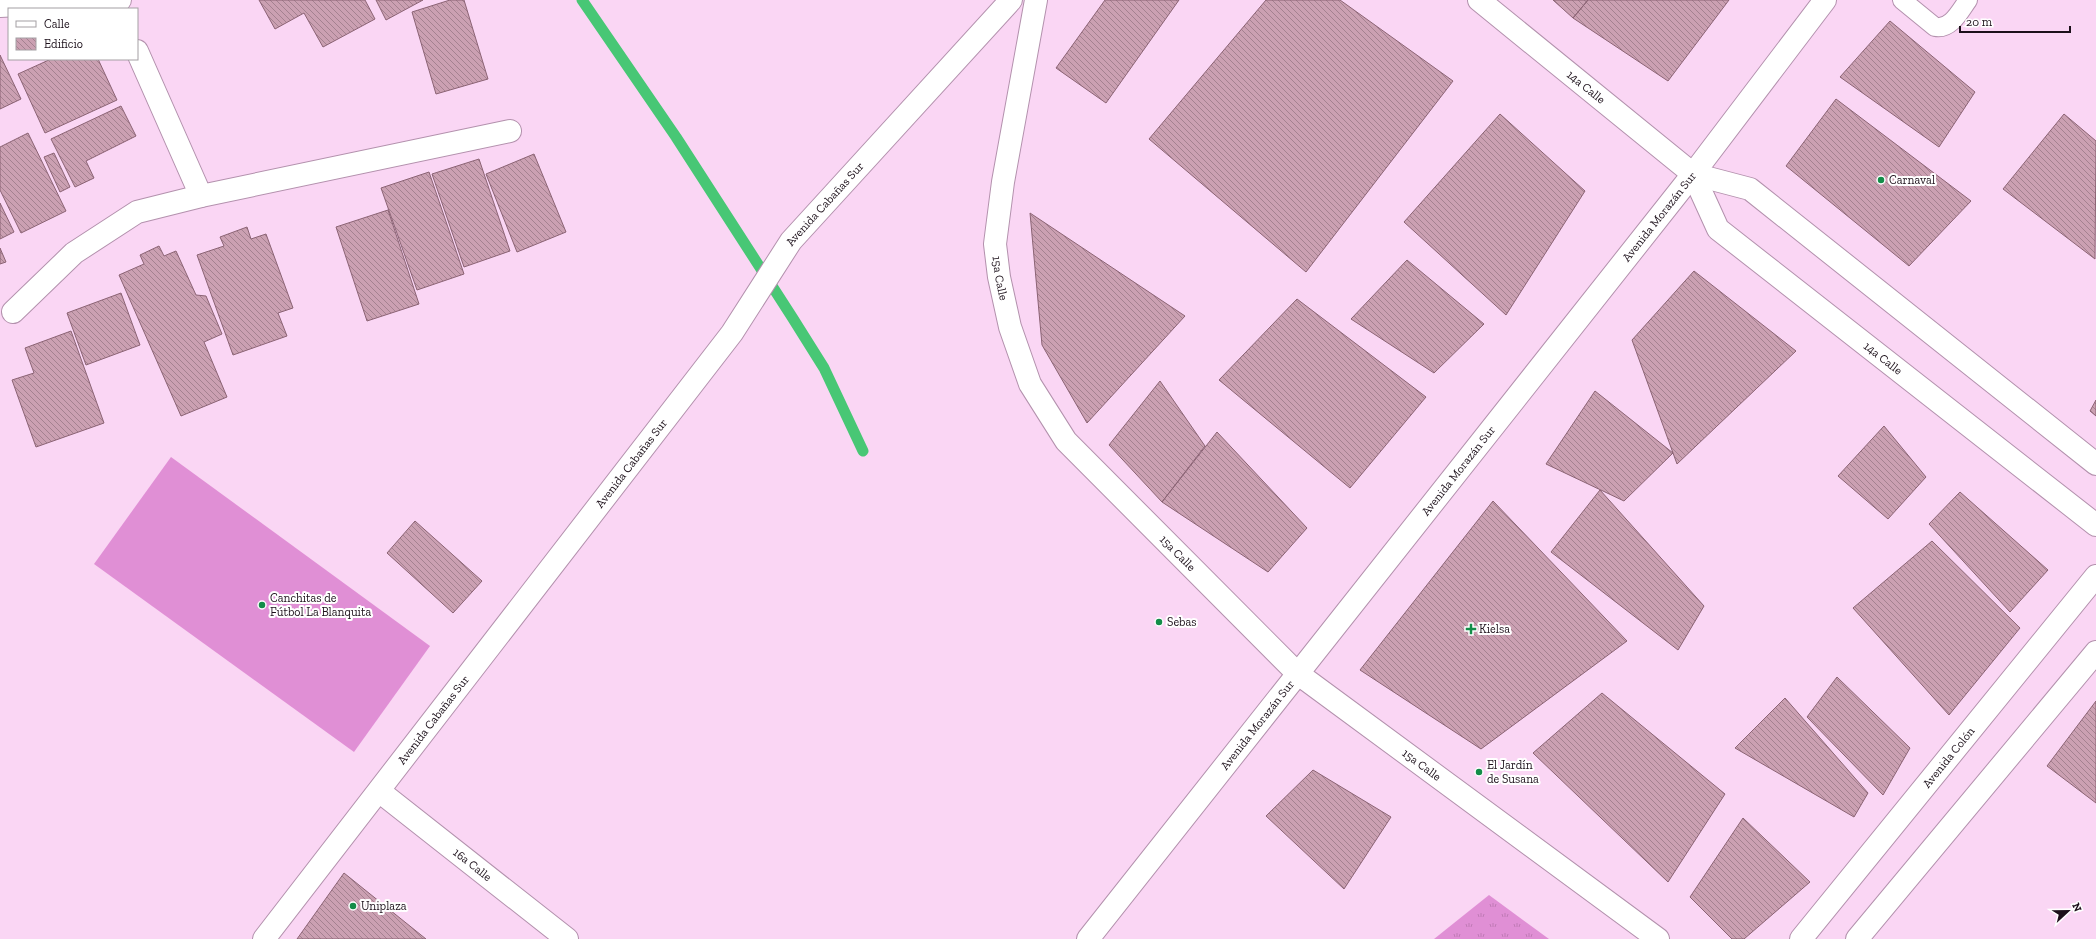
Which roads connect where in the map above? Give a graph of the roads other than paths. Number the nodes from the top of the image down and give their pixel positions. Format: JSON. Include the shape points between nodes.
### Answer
{"nodes":[{"id":1,"x":1010,"y":0,"type":"edge"},
{"id":2,"x":1036,"y":0,"type":"edge"},
{"id":3,"x":1479,"y":0,"type":"edge"},
{"id":4,"x":1825,"y":0,"type":"edge"},
{"id":5,"x":1902,"y":0,"type":"edge"},
{"id":6,"x":1968,"y":0,"type":"edge"},
{"id":7,"x":118,"y":3,"type":"edge"},
{"id":8,"x":0,"y":6,"type":"edge"},
{"id":9,"x":138,"y":53,"type":"edge"},
{"id":10,"x":510,"y":131,"type":"dead end"},
{"id":11,"x":1693,"y":174,"type":"junction"},
{"id":12,"x":200,"y":196,"type":"junction"},
{"id":13,"x":13,"y":312,"type":"dead end"},
{"id":14,"x":2096,"y":464,"type":"edge"},
{"id":15,"x":2096,"y":525,"type":"edge"},
{"id":16,"x":2096,"y":576,"type":"edge"},
{"id":17,"x":2096,"y":652,"type":"edge"},
{"id":18,"x":1296,"y":673,"type":"junction"},
{"id":19,"x":379,"y":791,"type":"junction"},
{"id":20,"x":264,"y":939,"type":"edge"},
{"id":21,"x":567,"y":939,"type":"edge"},
{"id":22,"x":1088,"y":939,"type":"edge"},
{"id":23,"x":1658,"y":939,"type":"edge"},
{"id":24,"x":1801,"y":939,"type":"edge"},
{"id":25,"x":1857,"y":939,"type":"edge"}],
"edges":[{"from":1,"to":19,"type":"street","name":"Avenida Cabañas Sur","via":[[791,240],[732,333]]},
{"from":2,"to":18,"type":"street","name":"15a Calle","via":[[1003,182],[995,244],[1010,327],[1030,384],[1066,441]]},
{"from":3,"to":11,"type":"street","name":"14a Calle"},
{"from":4,"to":11,"type":"street","name":"Avenida Morazán Sur"},
{"from":5,"to":6,"type":"lane","via":[[1935,27],[1942,28],[1948,26]]},
{"from":7,"to":8,"type":"street"},
{"from":9,"to":12,"type":"street"},
{"from":10,"to":12,"type":"street"},
{"from":11,"to":14,"type":"street","name":"14a Calle","via":[[1750,189]]},
{"from":11,"to":15,"type":"street","name":"14a Calle","via":[[1718,229]]},
{"from":11,"to":18,"type":"street","name":"Avenida Morazán Sur"},
{"from":12,"to":13,"type":"street","via":[[137,212],[74,253]]},
{"from":16,"to":24,"type":"street","name":"Avenida Colón"},
{"from":17,"to":25,"type":"street"},
{"from":18,"to":22,"type":"street","name":"Avenida Morazán Sur"},
{"from":18,"to":23,"type":"street","name":"15a Calle"},
{"from":19,"to":20,"type":"street","name":"Avenida Cabañas Sur"},
{"from":19,"to":21,"type":"street","name":"16a Calle"}]}
